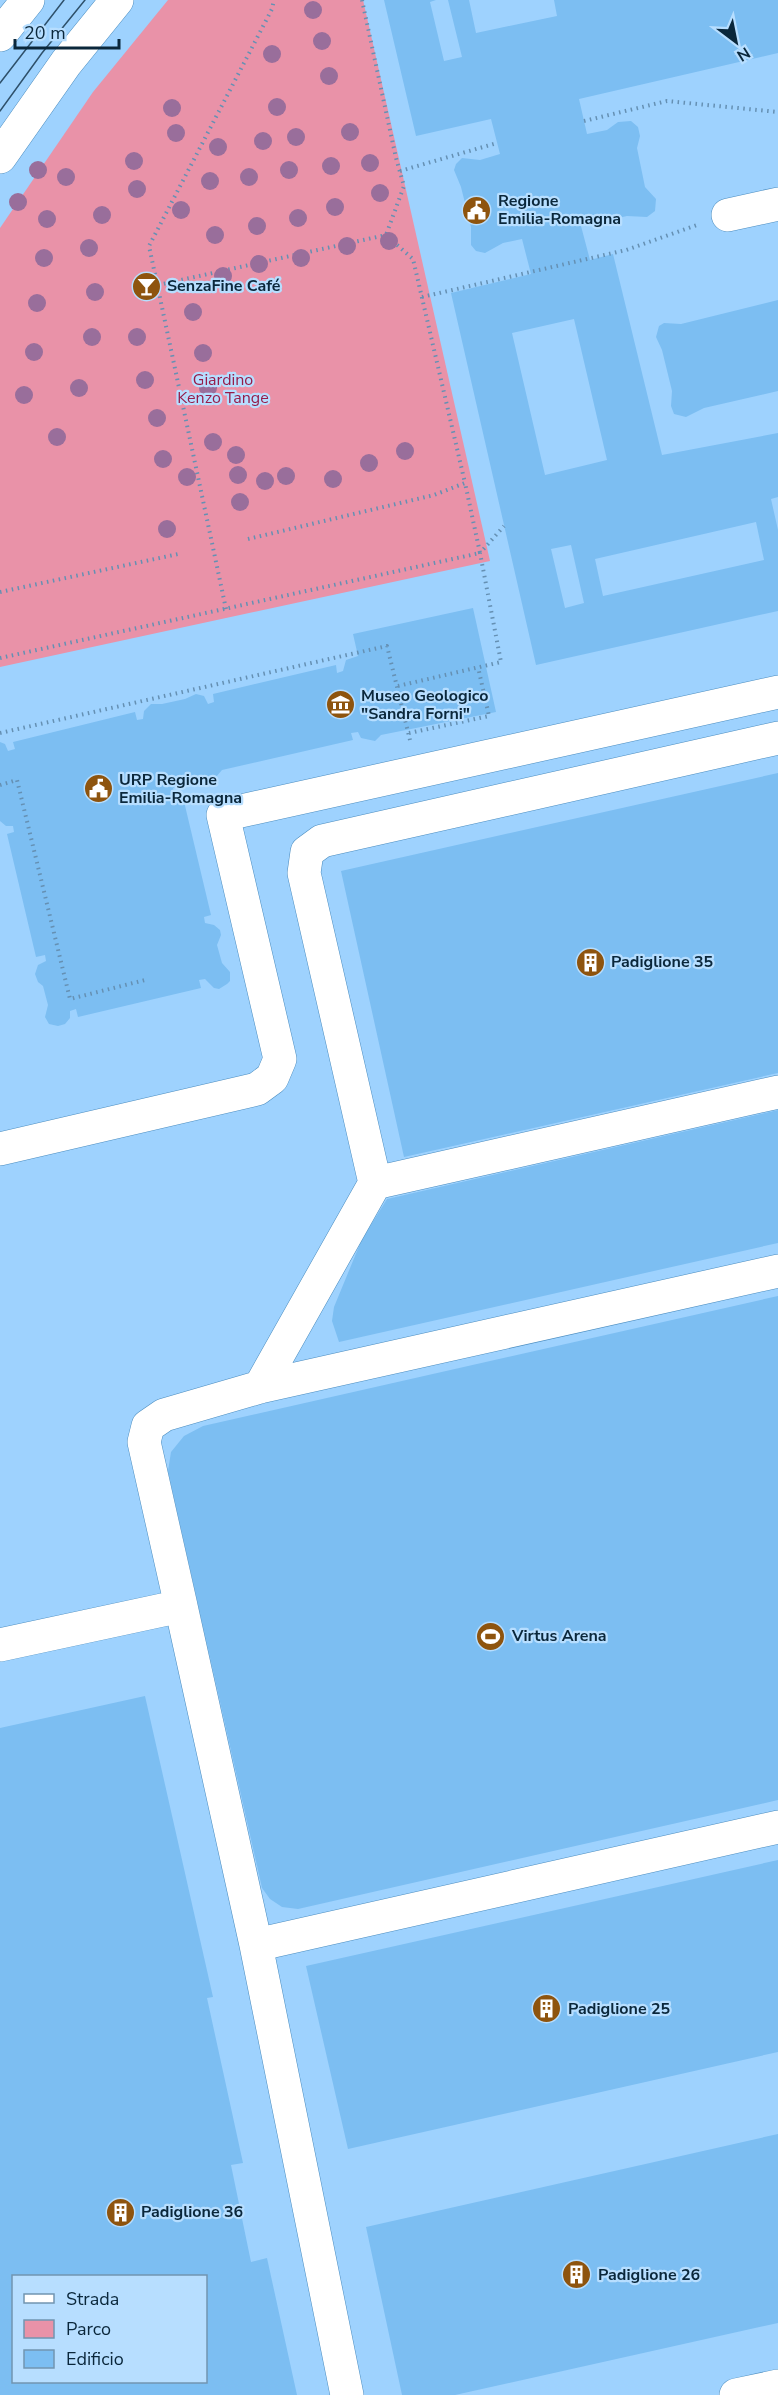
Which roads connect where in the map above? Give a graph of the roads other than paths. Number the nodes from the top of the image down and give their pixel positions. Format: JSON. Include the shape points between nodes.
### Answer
{"nodes":[{"id":1,"x":28,"y":0,"type":"edge"},
{"id":2,"x":117,"y":0,"type":"edge"},
{"id":3,"x":0,"y":35,"type":"edge"},
{"id":4,"x":0,"y":157,"type":"edge"},
{"id":5,"x":778,"y":204,"type":"edge"},
{"id":6,"x":728,"y":215,"type":"road end"},
{"id":7,"x":778,"y":692,"type":"edge"},
{"id":8,"x":778,"y":738,"type":"edge"},
{"id":9,"x":778,"y":1092,"type":"edge"},
{"id":10,"x":0,"y":1149,"type":"edge"},
{"id":11,"x":375,"y":1183,"type":"junction"},
{"id":12,"x":778,"y":1271,"type":"edge"},
{"id":13,"x":260,"y":1387,"type":"junction"},
{"id":14,"x":181,"y":1606,"type":"junction"},
{"id":15,"x":0,"y":1645,"type":"edge"},
{"id":16,"x":778,"y":1827,"type":"edge"},
{"id":17,"x":256,"y":1946,"type":"junction"},
{"id":18,"x":778,"y":2386,"type":"edge"},
{"id":19,"x":347,"y":2395,"type":"edge"},
{"id":20,"x":736,"y":2395,"type":"edge"}],
"edges":[{"from":1,"to":3,"type":"main road"},
{"from":2,"to":4,"type":"main road","via":[[66,63]]},
{"from":5,"to":6,"type":"main road"},
{"from":7,"to":10,"type":"main road","via":[[223,815],[280,1059],[272,1078],[257,1089]]},
{"from":8,"to":11,"type":"main road","via":[[322,842],[307,852],[304,873]]},
{"from":9,"to":11,"type":"main road"},
{"from":11,"to":13,"type":"main road"},
{"from":12,"to":13,"type":"main road"},
{"from":13,"to":14,"type":"main road","via":[[164,1415],[148,1426],[144,1442]]},
{"from":14,"to":15,"type":"main road"},
{"from":14,"to":17,"type":"main road"},
{"from":16,"to":17,"type":"main road"},
{"from":17,"to":19,"type":"main road"},
{"from":18,"to":20,"type":"main road"}]}
